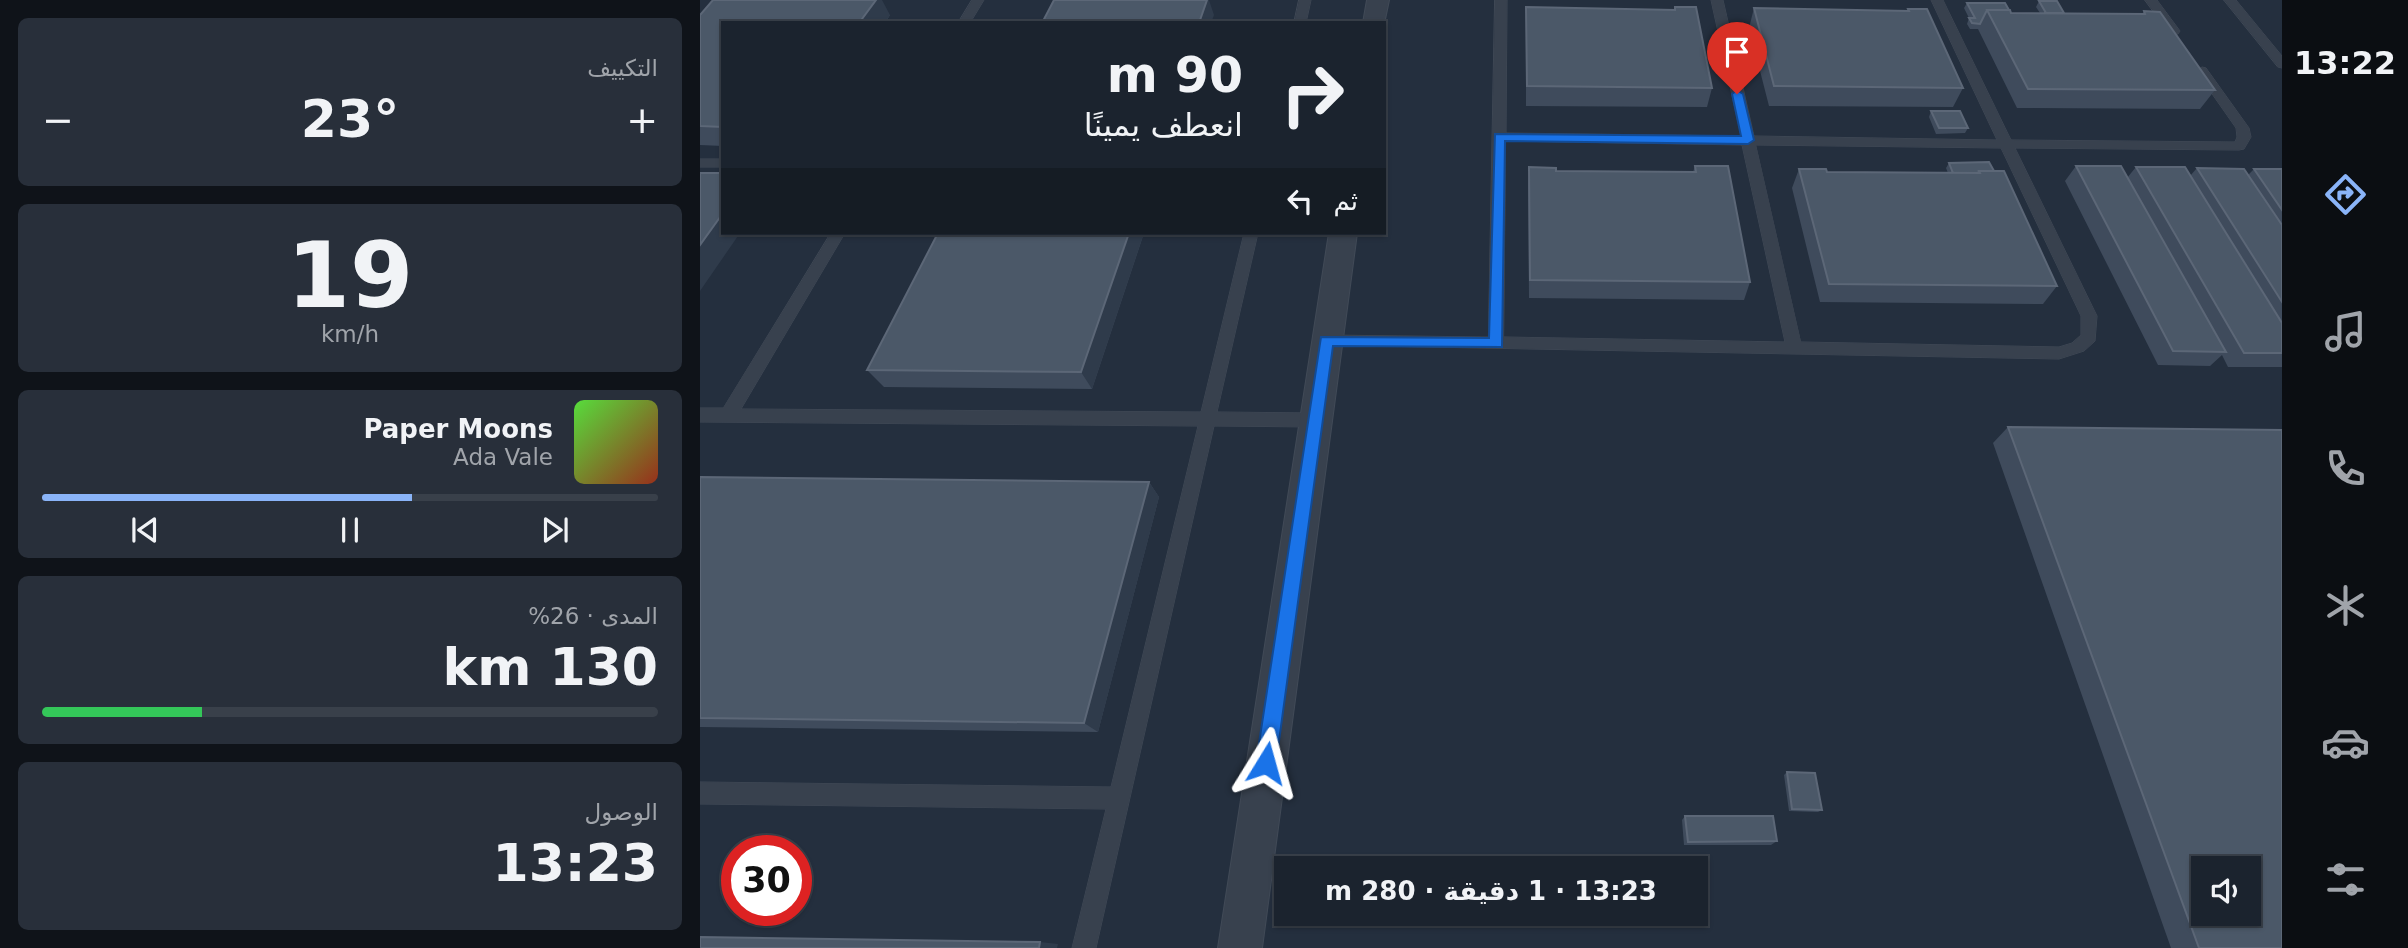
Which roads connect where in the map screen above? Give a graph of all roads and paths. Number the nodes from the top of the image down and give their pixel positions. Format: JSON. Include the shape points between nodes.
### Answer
{"nodes":[{"id":1,"x":978,"y":0,"type":"edge"},
{"id":2,"x":1306,"y":0,"type":"edge"},
{"id":3,"x":1378,"y":0,"type":"edge"},
{"id":4,"x":1501,"y":0,"type":"edge"},
{"id":5,"x":1717,"y":0,"type":"edge"},
{"id":6,"x":1937,"y":0,"type":"edge"},
{"id":7,"x":2151,"y":0,"type":"edge"},
{"id":8,"x":2231,"y":0,"type":"edge"},
{"id":9,"x":965,"y":21,"type":"edge"},
{"id":10,"x":1301,"y":21,"type":"edge"},
{"id":11,"x":1374,"y":21,"type":"edge"},
{"id":12,"x":2182,"y":43,"type":"edge"},
{"id":13,"x":2197,"y":64,"type":"edge"},
{"id":14,"x":2282,"y":64,"type":"edge"},
{"id":15,"x":1499,"y":137,"type":"junction"},
{"id":16,"x":1748,"y":140,"type":"junction"},
{"id":17,"x":2006,"y":144,"type":"junction"},
{"id":18,"x":700,"y":163,"type":"edge"},
{"id":19,"x":721,"y":163,"type":"edge"},
{"id":20,"x":837,"y":235,"type":"edge"},
{"id":21,"x":1251,"y":235,"type":"edge"},
{"id":22,"x":1343,"y":235,"type":"edge"},
{"id":23,"x":1326,"y":341,"type":"junction"},
{"id":24,"x":1496,"y":343,"type":"junction"},
{"id":25,"x":1794,"y":348,"type":"junction"},
{"id":26,"x":700,"y":415,"type":"edge"},
{"id":27,"x":729,"y":415,"type":"junction"},
{"id":28,"x":1208,"y":419,"type":"junction"},
{"id":29,"x":1314,"y":420,"type":"junction"},
{"id":30,"x":700,"y":793,"type":"edge"},
{"id":31,"x":1120,"y":798,"type":"junction"},
{"id":32,"x":1084,"y":948,"type":"edge"},
{"id":33,"x":1240,"y":948,"type":"edge"}],
"edges":[{"from":1,"to":9,"type":"lane"},
{"from":2,"to":10,"type":"lane"},
{"from":3,"to":11,"type":"street"},
{"from":4,"to":15,"type":"lane"},
{"from":5,"to":16,"type":"lane"},
{"from":6,"to":17,"type":"lane"},
{"from":7,"to":12,"type":"lane"},
{"from":8,"to":14,"type":"lane"},
{"from":13,"to":17,"type":"lane","via":[[2242,128],[2239,146]]},
{"from":15,"to":16,"type":"lane"},
{"from":15,"to":24,"type":"lane"},
{"from":16,"to":17,"type":"lane"},
{"from":16,"to":25,"type":"lane"},
{"from":17,"to":25,"type":"lane","via":[[2089,316],[2089,337],[2078,347],[2059,353]]},
{"from":18,"to":19,"type":"lane"},
{"from":20,"to":27,"type":"lane"},
{"from":21,"to":28,"type":"lane"},
{"from":22,"to":23,"type":"street"},
{"from":23,"to":24,"type":"lane"},
{"from":23,"to":29,"type":"street"},
{"from":24,"to":25,"type":"lane"},
{"from":26,"to":27,"type":"lane"},
{"from":27,"to":28,"type":"lane"},
{"from":28,"to":29,"type":"lane"},
{"from":28,"to":31,"type":"lane"},
{"from":29,"to":33,"type":"street"},
{"from":30,"to":31,"type":"lane"},
{"from":31,"to":32,"type":"lane"}]}
